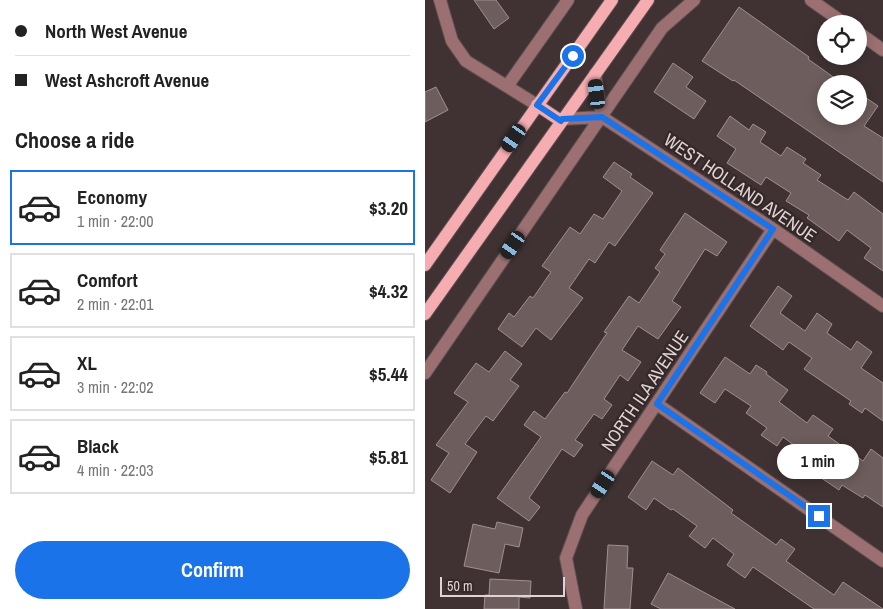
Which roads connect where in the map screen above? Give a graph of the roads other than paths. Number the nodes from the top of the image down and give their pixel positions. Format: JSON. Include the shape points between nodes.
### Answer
{"nodes":[{"id":1,"x":440,"y":0,"type":"edge"},
{"id":2,"x":568,"y":0,"type":"edge"},
{"id":3,"x":612,"y":0,"type":"edge"},
{"id":4,"x":648,"y":0,"type":"edge"},
{"id":5,"x":694,"y":0,"type":"edge"},
{"id":6,"x":811,"y":0,"type":"edge"},
{"id":7,"x":832,"y":15,"type":"edge"},
{"id":8,"x":867,"y":39,"type":"edge"},
{"id":9,"x":883,"y":50,"type":"edge"},
{"id":10,"x":595,"y":74,"type":"junction"},
{"id":11,"x":508,"y":85,"type":"junction"},
{"id":12,"x":537,"y":105,"type":"junction"},
{"id":13,"x":602,"y":117,"type":"junction"},
{"id":14,"x":562,"y":120,"type":"junction"},
{"id":15,"x":773,"y":229,"type":"junction"},
{"id":16,"x":425,"y":265,"type":"edge"},
{"id":17,"x":883,"y":306,"type":"edge"},
{"id":18,"x":425,"y":314,"type":"edge"},
{"id":19,"x":425,"y":373,"type":"edge"},
{"id":20,"x":657,"y":404,"type":"junction"},
{"id":21,"x":883,"y":561,"type":"edge"},
{"id":22,"x":576,"y":609,"type":"edge"}],
"edges":[{"from":1,"to":11,"type":"street","via":[[452,41],[466,61]]},
{"from":2,"to":11,"type":"street"},
{"from":3,"to":12,"type":"main road"},
{"from":4,"to":10,"type":"main road"},
{"from":5,"to":13,"type":"street","via":[[662,28]]},
{"from":6,"to":7,"type":"street"},
{"from":8,"to":9,"type":"street"},
{"from":10,"to":13,"type":"street"},
{"from":10,"to":14,"type":"main road"},
{"from":11,"to":12,"type":"street"},
{"from":12,"to":14,"type":"main road"},
{"from":12,"to":16,"type":"main road"},
{"from":13,"to":14,"type":"street"},
{"from":13,"to":15,"type":"street","name":"WEST HOLLAND AVENUE"},
{"from":13,"to":19,"type":"street"},
{"from":14,"to":18,"type":"main road"},
{"from":15,"to":17,"type":"street","name":"WEST HOLLAND AVENUE"},
{"from":15,"to":20,"type":"street","name":"NORTH ILA AVENUE"},
{"from":20,"to":21,"type":"street"},
{"from":20,"to":22,"type":"street","name":"NORTH ILA AVENUE","via":[[582,515],[567,558]]}]}
